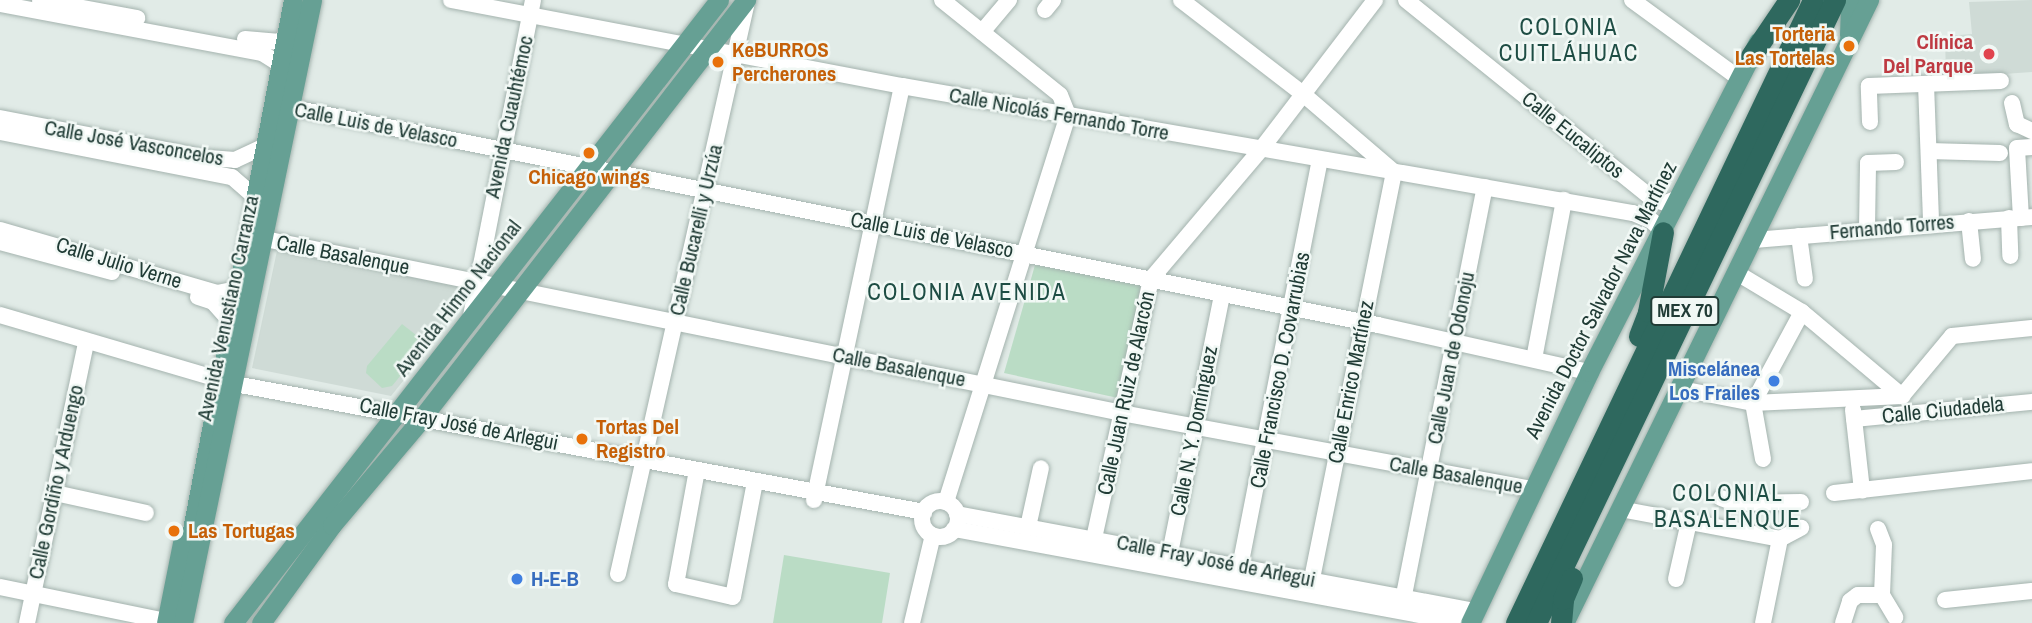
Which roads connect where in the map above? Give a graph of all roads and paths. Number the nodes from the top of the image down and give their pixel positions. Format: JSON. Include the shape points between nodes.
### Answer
{"nodes":[{"id":1,"x":293,"y":0,"type":"edge"},
{"id":2,"x":312,"y":0,"type":"edge"},
{"id":3,"x":452,"y":0,"type":"edge"},
{"id":4,"x":719,"y":0,"type":"edge"},
{"id":5,"x":747,"y":0,"type":"edge"},
{"id":6,"x":942,"y":0,"type":"edge"},
{"id":7,"x":1009,"y":0,"type":"edge"},
{"id":8,"x":1181,"y":0,"type":"edge"},
{"id":9,"x":1376,"y":0,"type":"edge"},
{"id":10,"x":1406,"y":0,"type":"edge"},
{"id":11,"x":1632,"y":0,"type":"edge"},
{"id":12,"x":1779,"y":0,"type":"edge"},
{"id":13,"x":1789,"y":0,"type":"edge"},
{"id":14,"x":1813,"y":0,"type":"edge"},
{"id":15,"x":1835,"y":0,"type":"edge"},
{"id":16,"x":1849,"y":0,"type":"edge"},
{"id":17,"x":1869,"y":0,"type":"edge"},
{"id":18,"x":0,"y":4,"type":"edge"},
{"id":19,"x":47,"y":5,"type":"edge"},
{"id":20,"x":531,"y":7,"type":"edge"},
{"id":21,"x":99,"y":16,"type":"junction"},
{"id":22,"x":982,"y":32,"type":"junction"},
{"id":23,"x":286,"y":38,"type":"junction"},
{"id":24,"x":1849,"y":39,"type":"junction"},
{"id":25,"x":687,"y":43,"type":"junction"},
{"id":26,"x":712,"y":47,"type":"junction"},
{"id":27,"x":735,"y":51,"type":"junction"},
{"id":28,"x":1751,"y":56,"type":"junction"},
{"id":29,"x":289,"y":69,"type":"junction"},
{"id":30,"x":1740,"y":79,"type":"junction"},
{"id":31,"x":2001,"y":81,"type":"dead end"},
{"id":32,"x":1926,"y":84,"type":"junction"},
{"id":33,"x":902,"y":86,"type":"junction"},
{"id":34,"x":1303,"y":94,"type":"junction"},
{"id":35,"x":2012,"y":103,"type":"dead end"},
{"id":36,"x":282,"y":106,"type":"junction"},
{"id":37,"x":1068,"y":115,"type":"junction"},
{"id":38,"x":0,"y":118,"type":"edge"},
{"id":39,"x":1870,"y":122,"type":"dead end"},
{"id":40,"x":2032,"y":131,"type":"edge"},
{"id":41,"x":0,"y":132,"type":"edge"},
{"id":42,"x":42,"y":133,"type":"junction"},
{"id":43,"x":265,"y":146,"type":"junction"},
{"id":44,"x":2032,"y":147,"type":"edge"},
{"id":45,"x":1262,"y":148,"type":"junction"},
{"id":46,"x":502,"y":149,"type":"junction"},
{"id":47,"x":134,"y":151,"type":"junction"},
{"id":48,"x":1929,"y":151,"type":"junction"},
{"id":49,"x":2000,"y":153,"type":"dead end"},
{"id":50,"x":1320,"y":160,"type":"junction"},
{"id":51,"x":1896,"y":162,"type":"dead end"},
{"id":52,"x":588,"y":167,"type":"junction"},
{"id":53,"x":613,"y":172,"type":"junction"},
{"id":54,"x":1394,"y":172,"type":"junction"},
{"id":55,"x":1485,"y":187,"type":"junction"},
{"id":56,"x":1744,"y":189,"type":"junction"},
{"id":57,"x":705,"y":191,"type":"junction"},
{"id":58,"x":1641,"y":191,"type":"junction"},
{"id":59,"x":255,"y":197,"type":"junction"},
{"id":60,"x":1681,"y":197,"type":"junction"},
{"id":61,"x":1564,"y":200,"type":"junction"},
{"id":62,"x":1633,"y":213,"type":"junction"},
{"id":63,"x":2021,"y":218,"type":"edge"},
{"id":64,"x":1969,"y":221,"type":"junction"},
{"id":65,"x":872,"y":222,"type":"junction"},
{"id":66,"x":1931,"y":223,"type":"junction"},
{"id":67,"x":1867,"y":229,"type":"junction"},
{"id":68,"x":0,"y":230,"type":"edge"},
{"id":69,"x":1662,"y":232,"type":"junction"},
{"id":70,"x":1799,"y":236,"type":"junction"},
{"id":71,"x":265,"y":239,"type":"junction"},
{"id":72,"x":1753,"y":240,"type":"junction"},
{"id":73,"x":0,"y":242,"type":"edge"},
{"id":74,"x":47,"y":247,"type":"junction"},
{"id":75,"x":1026,"y":254,"type":"junction"},
{"id":76,"x":2010,"y":256,"type":"dead end"},
{"id":77,"x":1973,"y":259,"type":"dead end"},
{"id":78,"x":119,"y":269,"type":"junction"},
{"id":79,"x":1737,"y":273,"type":"junction"},
{"id":80,"x":1151,"y":279,"type":"junction"},
{"id":81,"x":1805,"y":279,"type":"dead end"},
{"id":82,"x":475,"y":282,"type":"junction"},
{"id":83,"x":496,"y":286,"type":"junction"},
{"id":84,"x":237,"y":289,"type":"junction"},
{"id":85,"x":521,"y":291,"type":"junction"},
{"id":86,"x":1222,"y":294,"type":"junction"},
{"id":87,"x":1292,"y":308,"type":"junction"},
{"id":88,"x":1802,"y":312,"type":"junction"},
{"id":89,"x":0,"y":315,"type":"edge"},
{"id":90,"x":471,"y":316,"type":"junction"},
{"id":91,"x":676,"y":320,"type":"junction"},
{"id":92,"x":230,"y":321,"type":"junction"},
{"id":93,"x":1363,"y":322,"type":"junction"},
{"id":94,"x":2032,"y":328,"type":"edge"},
{"id":95,"x":1674,"y":335,"type":"junction"},
{"id":96,"x":86,"y":342,"type":"junction"},
{"id":97,"x":1455,"y":342,"type":"junction"},
{"id":98,"x":843,"y":356,"type":"junction"},
{"id":99,"x":1534,"y":359,"type":"junction"},
{"id":100,"x":1589,"y":372,"type":"junction"},
{"id":101,"x":227,"y":382,"type":"junction"},
{"id":102,"x":985,"y":385,"type":"junction"},
{"id":103,"x":1681,"y":389,"type":"junction"},
{"id":104,"x":1902,"y":396,"type":"junction"},
{"id":105,"x":1851,"y":397,"type":"junction"},
{"id":106,"x":2032,"y":401,"type":"edge"},
{"id":107,"x":1753,"y":403,"type":"junction"},
{"id":108,"x":1122,"y":412,"type":"junction"},
{"id":109,"x":395,"y":416,"type":"junction"},
{"id":110,"x":1854,"y":419,"type":"junction"},
{"id":111,"x":418,"y":422,"type":"junction"},
{"id":112,"x":1194,"y":426,"type":"junction"},
{"id":113,"x":1267,"y":441,"type":"junction"},
{"id":114,"x":1601,"y":443,"type":"junction"},
{"id":115,"x":1337,"y":453,"type":"junction"},
{"id":116,"x":1763,"y":459,"type":"dead end"},
{"id":117,"x":641,"y":464,"type":"junction"},
{"id":118,"x":1041,"y":468,"type":"dead end"},
{"id":119,"x":1428,"y":470,"type":"junction"},
{"id":120,"x":2032,"y":471,"type":"edge"},
{"id":121,"x":696,"y":474,"type":"junction"},
{"id":122,"x":754,"y":487,"type":"junction"},
{"id":123,"x":1534,"y":489,"type":"junction"},
{"id":124,"x":1862,"y":490,"type":"junction"},
{"id":125,"x":55,"y":492,"type":"junction"},
{"id":126,"x":1834,"y":493,"type":"dead end"},
{"id":127,"x":815,"y":496,"type":"junction"},
{"id":128,"x":1801,"y":502,"type":"dead end"},
{"id":129,"x":1620,"y":509,"type":"junction"},
{"id":130,"x":146,"y":513,"type":"dead end"},
{"id":131,"x":953,"y":515,"type":"junction"},
{"id":132,"x":1689,"y":522,"type":"junction"},
{"id":133,"x":926,"y":523,"type":"junction"},
{"id":134,"x":1028,"y":527,"type":"junction"},
{"id":135,"x":1801,"y":528,"type":"dead end"},
{"id":136,"x":1878,"y":528,"type":"dead end"},
{"id":137,"x":1727,"y":529,"type":"junction"},
{"id":138,"x":1780,"y":539,"type":"junction"},
{"id":139,"x":1093,"y":545,"type":"junction"},
{"id":140,"x":1168,"y":560,"type":"junction"},
{"id":141,"x":1239,"y":573,"type":"junction"},
{"id":142,"x":618,"y":574,"type":"dead end"},
{"id":143,"x":1676,"y":579,"type":"dead end"},
{"id":144,"x":1310,"y":586,"type":"junction"},
{"id":145,"x":0,"y":587,"type":"edge"},
{"id":146,"x":2032,"y":591,"type":"edge"},
{"id":147,"x":33,"y":593,"type":"junction"},
{"id":148,"x":1882,"y":595,"type":"junction"},
{"id":149,"x":1944,"y":600,"type":"dead end"},
{"id":150,"x":1402,"y":604,"type":"junction"},
{"id":151,"x":264,"y":616,"type":"tunnel mouth"},
{"id":152,"x":1895,"y":617,"type":"dead end"},
{"id":153,"x":1469,"y":619,"type":"edge"},
{"id":154,"x":233,"y":621,"type":"edge"},
{"id":155,"x":181,"y":622,"type":"edge"},
{"id":156,"x":27,"y":623,"type":"edge"},
{"id":157,"x":912,"y":623,"type":"edge"},
{"id":158,"x":1516,"y":623,"type":"edge"},
{"id":159,"x":1536,"y":623,"type":"edge"},
{"id":160,"x":1562,"y":623,"type":"edge"},
{"id":161,"x":1763,"y":623,"type":"edge"},
{"id":162,"x":1843,"y":623,"type":"edge"}],
"edges":[{"from":1,"to":23,"type":"main road","name":"Avenida Venustiano Carranza"},
{"from":2,"to":29,"type":"main road","name":"Avenida Venustiano Carranza"},
{"from":3,"to":20,"type":"street","name":"Calle Nicolás Fernando Torre"},
{"from":4,"to":25,"type":"main road","name":"Avenida Himno Nacional"},
{"from":5,"to":26,"type":"main road"},
{"from":5,"to":27,"type":"street","name":"Calle Bucarelli y Urzúa"},
{"from":6,"to":22,"type":"street"},
{"from":7,"to":22,"type":"street"},
{"from":8,"to":34,"type":"street"},
{"from":9,"to":34,"type":"street","name":"Calle Juan Ruiz de Alarcón"},
{"from":10,"to":58,"type":"street","name":"Calle Eucaliptos"},
{"from":11,"to":30,"type":"street"},
{"from":12,"to":28,"type":"main road","name":"Avenida Doctor Salvador Nava Martínez"},
{"from":13,"to":28,"type":"highway"},
{"from":14,"to":114,"type":"highway","number":"MEX 70"},
{"from":15,"to":56,"type":"highway","number":"MEX 70"},
{"from":16,"to":24,"type":"main road"},
{"from":16,"to":56,"type":"highway","via":[[1816,71]]},
{"from":17,"to":24,"type":"main road"},
{"from":18,"to":19,"type":"street"},
{"from":19,"to":21,"type":"street"},
{"from":20,"to":25,"type":"street","name":"Calle Nicolás Fernando Torre"},
{"from":20,"to":46,"type":"street","name":"Avenida Cuauhtémoc"},
{"from":21,"to":23,"type":"street","via":[[264,43]]},
{"from":21,"to":29,"type":"street","via":[[262,52]]},
{"from":22,"to":37,"type":"street","via":[[1060,95]]},
{"from":23,"to":29,"type":"main road","name":"Avenida Venustiano Carranza"},
{"from":24,"to":72,"type":"main road"},
{"from":25,"to":26,"type":"street","name":"Calle Nicolás Fernando Torre"},
{"from":25,"to":52,"type":"main road","name":"Avenida Himno Nacional"},
{"from":26,"to":27,"type":"street","name":"Calle Nicolás Fernando Torre"},
{"from":26,"to":53,"type":"main road"},
{"from":27,"to":33,"type":"street","name":"Calle Nicolás Fernando Torre"},
{"from":27,"to":57,"type":"street","name":"Calle Bucarelli y Urzúa"},
{"from":28,"to":30,"type":"main road","name":"Avenida Doctor Salvador Nava Martínez"},
{"from":29,"to":36,"type":"main road","name":"Avenida Venustiano Carranza"},
{"from":30,"to":60,"type":"main road","name":"Avenida Doctor Salvador Nava Martínez"},
{"from":31,"to":32,"type":"street"},
{"from":32,"to":39,"type":"street","via":[[1870,86]]},
{"from":32,"to":48,"type":"street"},
{"from":33,"to":37,"type":"street","name":"Calle Nicolás Fernando Torre"},
{"from":33,"to":65,"type":"street"},
{"from":34,"to":45,"type":"street","name":"Calle Juan Ruiz de Alarcón"},
{"from":34,"to":54,"type":"street"},
{"from":35,"to":40,"type":"street","via":[[2017,124]]},
{"from":36,"to":43,"type":"main road","name":"Avenida Venustiano Carranza"},
{"from":36,"to":46,"type":"street","name":"Calle Luis de Velasco"},
{"from":36,"to":71,"type":"main road","name":"Avenida Venustiano Carranza"},
{"from":37,"to":45,"type":"street","name":"Calle Nicolás Fernando Torre"},
{"from":37,"to":75,"type":"street"},
{"from":38,"to":42,"type":"street","name":"Calle José Vasconcelos"},
{"from":41,"to":42,"type":"street","name":"Calle José Vasconcelos"},
{"from":42,"to":47,"type":"street","name":"Calle José Vasconcelos"},
{"from":43,"to":47,"type":"street","name":"Calle José Vasconcelos","via":[[235,160]]},
{"from":43,"to":59,"type":"main road","name":"Avenida Venustiano Carranza"},
{"from":44,"to":63,"type":"street","via":[[2017,148]]},
{"from":45,"to":50,"type":"street","name":"Calle Nicolás Fernando Torre"},
{"from":45,"to":80,"type":"street","name":"Calle Juan Ruiz de Alarcón"},
{"from":46,"to":52,"type":"street","name":"Calle Luis de Velasco"},
{"from":46,"to":82,"type":"street","name":"Avenida Cuauhtémoc"},
{"from":47,"to":59,"type":"street","name":"Calle José Vasconcelos","via":[[232,177]]},
{"from":48,"to":49,"type":"street"},
{"from":48,"to":66,"type":"street"},
{"from":50,"to":54,"type":"street","name":"Calle Nicolás Fernando Torre"},
{"from":50,"to":87,"type":"street","name":"Calle Francisco D. Covarrubias"},
{"from":51,"to":67,"type":"street","via":[[1868,163]]},
{"from":52,"to":53,"type":"street","name":"Calle Luis de Velasco"},
{"from":52,"to":83,"type":"main road","name":"Avenida Himno Nacional"},
{"from":53,"to":57,"type":"street","name":"Calle Luis de Velasco"},
{"from":53,"to":85,"type":"main road"},
{"from":54,"to":55,"type":"street","name":"Calle Nicolás Fernando Torre"},
{"from":54,"to":93,"type":"street","name":"Calle Enrico Martínez"},
{"from":55,"to":61,"type":"street","name":"Calle Nicolás Fernando Torre"},
{"from":55,"to":97,"type":"street","name":"Calle Juan de Odonoju"},
{"from":56,"to":95,"type":"highway","number":"MEX 70"},
{"from":57,"to":65,"type":"street","name":"Calle Luis de Velasco"},
{"from":57,"to":91,"type":"street","name":"Calle Bucarelli y Urzúa"},
{"from":58,"to":60,"type":"street","name":"Calle Eucaliptos","via":[[1661,203]]},
{"from":58,"to":62,"type":"street","name":"Calle Eucaliptos","via":[[1642,205]]},
{"from":59,"to":84,"type":"main road","name":"Avenida Venustiano Carranza"},
{"from":60,"to":69,"type":"main road","name":"Avenida Doctor Salvador Nava Martínez"},
{"from":61,"to":62,"type":"street","name":"Calle Nicolás Fernando Torre"},
{"from":61,"to":99,"type":"street"},
{"from":62,"to":69,"type":"street","name":"Calle Nicolás Fernando Torre","via":[[1652,221]]},
{"from":63,"to":64,"type":"street","name":"Fernando Torres"},
{"from":63,"to":76,"type":"street"},
{"from":64,"to":66,"type":"street","name":"Fernando Torres"},
{"from":64,"to":77,"type":"street"},
{"from":65,"to":75,"type":"street","name":"Calle Luis de Velasco"},
{"from":65,"to":98,"type":"street"},
{"from":66,"to":67,"type":"street","name":"Fernando Torres"},
{"from":67,"to":70,"type":"street","name":"Fernando Torres"},
{"from":68,"to":74,"type":"street","name":"Calle Julio Verne"},
{"from":69,"to":100,"type":"main road","name":"Avenida Doctor Salvador Nava Martínez"},
{"from":69,"to":114,"type":"highway","via":[[1648,312]]},
{"from":70,"to":72,"type":"street","name":"Fernando Torres"},
{"from":70,"to":81,"type":"street"},
{"from":71,"to":82,"type":"street","name":"Calle Basalenque"},
{"from":71,"to":101,"type":"main road","name":"Avenida Venustiano Carranza"},
{"from":72,"to":79,"type":"main road"},
{"from":73,"to":74,"type":"street","name":"Calle Julio Verne"},
{"from":74,"to":78,"type":"street","name":"Calle Julio Verne"},
{"from":75,"to":80,"type":"street","name":"Calle Luis de Velasco"},
{"from":75,"to":102,"type":"street"},
{"from":78,"to":84,"type":"street","name":"Calle Julio Verne","via":[[217,293]]},
{"from":78,"to":92,"type":"street","name":"Calle Julio Verne","via":[[213,302]]},
{"from":79,"to":88,"type":"street"},
{"from":79,"to":103,"type":"main road"},
{"from":80,"to":86,"type":"street","name":"Calle Luis de Velasco"},
{"from":80,"to":108,"type":"street","name":"Calle Juan Ruiz de Alarcón"},
{"from":82,"to":83,"type":"street","name":"Calle Basalenque"},
{"from":82,"to":90,"type":"street","name":"Avenida Cuauhtémoc"},
{"from":83,"to":85,"type":"street","name":"Calle Basalenque"},
{"from":83,"to":90,"type":"main road","name":"Avenida Himno Nacional"},
{"from":84,"to":92,"type":"main road","name":"Avenida Venustiano Carranza"},
{"from":85,"to":91,"type":"street","name":"Calle Basalenque"},
{"from":85,"to":111,"type":"main road"},
{"from":86,"to":87,"type":"street","name":"Calle Luis de Velasco"},
{"from":86,"to":112,"type":"street","name":"Calle N. Y. Domínguez"},
{"from":87,"to":93,"type":"street","name":"Calle Luis de Velasco"},
{"from":87,"to":113,"type":"street","name":"Calle Francisco D. Covarrubias"},
{"from":88,"to":104,"type":"street"},
{"from":88,"to":107,"type":"street"},
{"from":89,"to":96,"type":"street","name":"Calle Fray José de Arlegui"},
{"from":90,"to":109,"type":"main road","name":"Avenida Himno Nacional"},
{"from":91,"to":98,"type":"street","name":"Calle Basalenque"},
{"from":91,"to":117,"type":"street","name":"Calle Bucarelli y Urzúa"},
{"from":92,"to":101,"type":"main road","name":"Avenida Venustiano Carranza"},
{"from":93,"to":97,"type":"street","name":"Calle Luis de Velasco"},
{"from":93,"to":115,"type":"street","name":"Calle Enrico Martínez"},
{"from":94,"to":104,"type":"street","via":[[1952,336]]},
{"from":95,"to":159,"type":"highway","number":"MEX 70"},
{"from":95,"to":160,"type":"highway","via":[[1647,419],[1563,598]]},
{"from":96,"to":101,"type":"street","name":"Calle Fray José de Arlegui"},
{"from":96,"to":125,"type":"street","name":"Calle Gordiño y Arduengo"},
{"from":97,"to":99,"type":"street","name":"Calle Luis de Velasco"},
{"from":97,"to":119,"type":"street","name":"Calle Juan de Odonoju"},
{"from":98,"to":102,"type":"street","name":"Calle Basalenque"},
{"from":98,"to":127,"type":"street"},
{"from":99,"to":100,"type":"street","name":"Calle Luis de Velasco"},
{"from":100,"to":123,"type":"main road","name":"Avenida Doctor Salvador Nava Martínez"},
{"from":101,"to":109,"type":"street","name":"Calle Fray José de Arlegui"},
{"from":101,"to":155,"type":"main road","name":"Avenida Venustiano Carranza"},
{"from":102,"to":108,"type":"street","name":"Calle Basalenque"},
{"from":102,"to":131,"type":"street"},
{"from":103,"to":107,"type":"street"},
{"from":103,"to":129,"type":"main road"},
{"from":104,"to":105,"type":"street"},
{"from":105,"to":107,"type":"street"},
{"from":105,"to":110,"type":"street"},
{"from":106,"to":110,"type":"street","name":"Calle Ciudadela"},
{"from":107,"to":116,"type":"street"},
{"from":108,"to":112,"type":"street","name":"Calle Basalenque"},
{"from":108,"to":139,"type":"street","name":"Calle Juan Ruiz de Alarcón"},
{"from":109,"to":111,"type":"street","name":"Calle Fray José de Arlegui"},
{"from":109,"to":154,"type":"main road","name":"Avenida Himno Nacional"},
{"from":110,"to":124,"type":"street"},
{"from":111,"to":117,"type":"street","name":"Calle Fray José de Arlegui"},
{"from":111,"to":151,"type":"main road"},
{"from":112,"to":113,"type":"street","name":"Calle Basalenque"},
{"from":112,"to":140,"type":"street","name":"Calle N. Y. Domínguez"},
{"from":113,"to":115,"type":"street","name":"Calle Basalenque"},
{"from":113,"to":141,"type":"street","name":"Calle Francisco D. Covarrubias"},
{"from":114,"to":158,"type":"highway","number":"MEX 70"},
{"from":115,"to":119,"type":"street","name":"Calle Basalenque"},
{"from":115,"to":144,"type":"street","name":"Calle Enrico Martínez"},
{"from":117,"to":121,"type":"street","name":"Calle Fray José de Arlegui"},
{"from":117,"to":142,"type":"street","name":"Calle Bucarelli y Urzúa"},
{"from":118,"to":134,"type":"street"},
{"from":119,"to":123,"type":"street","name":"Calle Basalenque"},
{"from":119,"to":150,"type":"street","name":"Calle Juan de Odonoju"},
{"from":120,"to":124,"type":"street"},
{"from":121,"to":122,"type":"street","name":"Calle Fray José de Arlegui"},
{"from":121,"to":122,"type":"street","via":[[676,584],[733,597]]},
{"from":121,"to":127,"type":"street","name":"Calle Fray José de Arlegui"},
{"from":122,"to":127,"type":"street","name":"Calle Fray José de Arlegui"},
{"from":123,"to":153,"type":"main road","name":"Avenida Doctor Salvador Nava Martínez"},
{"from":124,"to":126,"type":"street"},
{"from":125,"to":130,"type":"street"},
{"from":125,"to":147,"type":"street","name":"Calle Gordiño y Arduengo"},
{"from":127,"to":133,"type":"street","name":"Calle Fray José de Arlegui"},
{"from":128,"to":137,"type":"street","via":[[1728,500]]},
{"from":129,"to":132,"type":"street"},
{"from":129,"to":160,"type":"main road"},
{"from":131,"to":133,"type":"street","via":[[945,536]]},
{"from":131,"to":133,"type":"street","via":[[936,501]]},
{"from":131,"to":134,"type":"street","name":"Calle Fray José de Arlegui"},
{"from":131,"to":139,"type":"street","name":"Calle Fray José de Arlegui"},
{"from":132,"to":137,"type":"street"},
{"from":132,"to":143,"type":"street"},
{"from":133,"to":157,"type":"street"},
{"from":134,"to":139,"type":"street","name":"Calle Fray José de Arlegui"},
{"from":135,"to":138,"type":"street"},
{"from":136,"to":148,"type":"street","via":[[1884,545]]},
{"from":137,"to":138,"type":"street"},
{"from":138,"to":161,"type":"street"},
{"from":139,"to":140,"type":"street","name":"Calle Fray José de Arlegui"},
{"from":140,"to":141,"type":"street","name":"Calle Fray José de Arlegui"},
{"from":141,"to":144,"type":"street","name":"Calle Fray José de Arlegui"},
{"from":144,"to":150,"type":"street","name":"Calle Fray José de Arlegui"},
{"from":145,"to":147,"type":"street"},
{"from":146,"to":149,"type":"street"},
{"from":147,"to":155,"type":"street"},
{"from":147,"to":156,"type":"street","name":"Calle Gordiño y Arduengo"},
{"from":148,"to":152,"type":"street"},
{"from":148,"to":162,"type":"street","via":[[1850,601]]},
{"from":150,"to":153,"type":"street","name":"Calle Fray José de Arlegui"}]}
